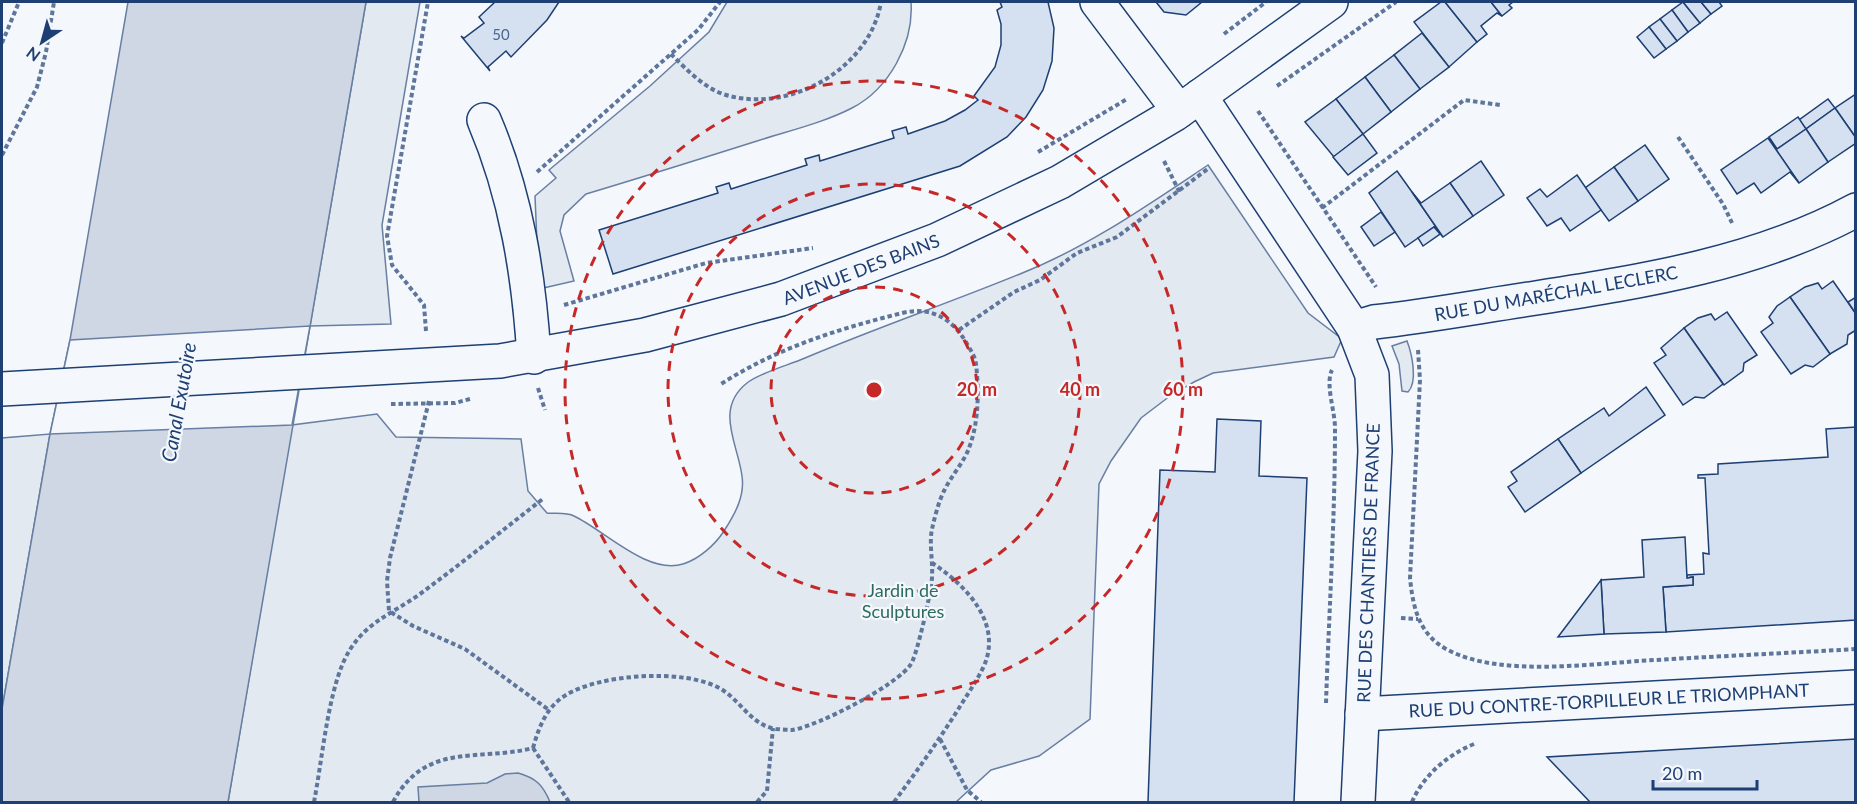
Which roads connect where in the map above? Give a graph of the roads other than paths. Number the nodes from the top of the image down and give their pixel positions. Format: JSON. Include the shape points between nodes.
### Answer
{"nodes":[{"id":1,"x":1097,"y":2,"type":"edge"},
{"id":2,"x":1331,"y":2,"type":"edge"},
{"id":3,"x":1190,"y":104,"type":"junction"},
{"id":4,"x":484,"y":120,"type":"dead end"},
{"id":5,"x":1856,"y":210,"type":"edge"},
{"id":6,"x":1354,"y":328,"type":"junction"},
{"id":7,"x":534,"y":357,"type":"junction"},
{"id":8,"x":2,"y":389,"type":"edge"},
{"id":9,"x":1856,"y":687,"type":"edge"},
{"id":10,"x":1362,"y":714,"type":"junction"},
{"id":11,"x":1358,"y":802,"type":"edge"}],
"edges":[{"from":1,"to":3,"type":"street","name":"RUE DES CHANTIERS DE FRANCE"},
{"from":2,"to":3,"type":"street","name":"AVENUE DES BAINS"},
{"from":3,"to":6,"type":"street","name":"RUE DES CHANTIERS DE FRANCE","via":[[1235,147]]},
{"from":3,"to":7,"type":"street","name":"AVENUE DES BAINS","via":[[1023,201],[852,274],[781,299],[675,328]]},
{"from":4,"to":7,"type":"street","via":[[512,197]]},
{"from":5,"to":6,"type":"street","name":"RUE DU MARÉCHAL LECLERC","via":[[1819,228],[1748,253],[1653,279]]},
{"from":6,"to":10,"type":"street","name":"RUE DES CHANTIERS DE FRANCE","via":[[1372,375],[1375,414]]},
{"from":7,"to":8,"type":"street","name":"AVENUE DES BAINS","via":[[469,364]]},
{"from":9,"to":10,"type":"street","name":"RUE DU CONTRE-TORPILLEUR LE TRIOMPHANT"},
{"from":10,"to":11,"type":"street","name":"RUE DES CHANTIERS DE FRANCE"}]}
